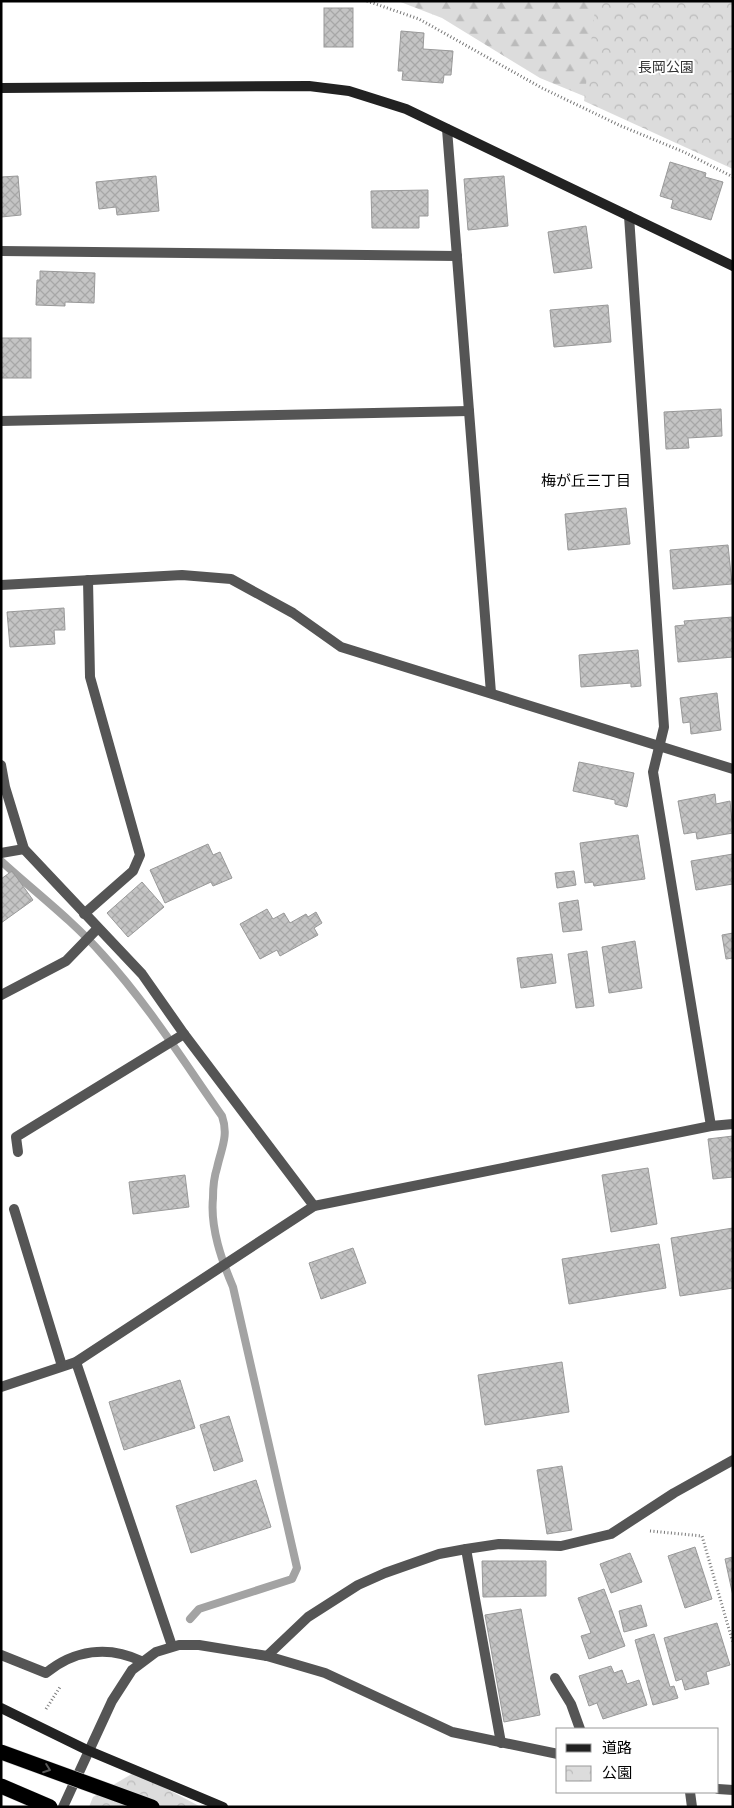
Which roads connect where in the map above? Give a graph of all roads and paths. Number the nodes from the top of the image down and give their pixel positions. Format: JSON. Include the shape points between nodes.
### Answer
{"nodes":[{"id":1,"x":367,"y":1,"type":"edge"},
{"id":2,"x":1,"y":88,"type":"edge"},
{"id":3,"x":447,"y":129,"type":"junction"},
{"id":4,"x":733,"y":177,"type":"edge"},
{"id":5,"x":629,"y":216,"type":"junction"},
{"id":6,"x":1,"y":251,"type":"edge"},
{"id":7,"x":457,"y":256,"type":"junction"},
{"id":8,"x":733,"y":266,"type":"edge"},
{"id":9,"x":469,"y":411,"type":"junction"},
{"id":10,"x":1,"y":421,"type":"edge"},
{"id":11,"x":88,"y":580,"type":"junction"},
{"id":12,"x":1,"y":585,"type":"edge"},
{"id":13,"x":491,"y":693,"type":"junction"},
{"id":14,"x":659,"y":747,"type":"junction"},
{"id":15,"x":1,"y":765,"type":"edge"},
{"id":16,"x":733,"y":769,"type":"edge"},
{"id":17,"x":24,"y":849,"type":"junction"},
{"id":18,"x":1,"y":853,"type":"edge"},
{"id":19,"x":84,"y":914,"type":"junction"},
{"id":20,"x":97,"y":929,"type":"junction"},
{"id":21,"x":1,"y":995,"type":"edge"},
{"id":22,"x":184,"y":1034,"type":"junction"},
{"id":23,"x":733,"y":1124,"type":"edge"},
{"id":24,"x":711,"y":1126,"type":"junction"},
{"id":25,"x":18,"y":1152,"type":"dead end"},
{"id":26,"x":314,"y":1206,"type":"junction"},
{"id":27,"x":14,"y":1209,"type":"dead end"},
{"id":28,"x":76,"y":1362,"type":"junction"},
{"id":29,"x":62,"y":1366,"type":"junction"},
{"id":30,"x":1,"y":1387,"type":"edge"},
{"id":31,"x":733,"y":1460,"type":"edge"},
{"id":32,"x":621,"y":1528,"type":"junction"},
{"id":33,"x":466,"y":1549,"type":"junction"},
{"id":34,"x":733,"y":1643,"type":"edge"},
{"id":35,"x":172,"y":1646,"type":"junction"},
{"id":36,"x":1,"y":1655,"type":"edge"},
{"id":37,"x":267,"y":1656,"type":"junction"},
{"id":38,"x":142,"y":1661,"type":"junction"},
{"id":39,"x":555,"y":1678,"type":"dead end"},
{"id":40,"x":1,"y":1708,"type":"edge"},
{"id":41,"x":580,"y":1728,"type":"edge"},
{"id":42,"x":501,"y":1743,"type":"junction"},
{"id":43,"x":87,"y":1750,"type":"junction"},
{"id":44,"x":1,"y":1752,"type":"edge"},
{"id":45,"x":556,"y":1754,"type":"edge"},
{"id":46,"x":1,"y":1786,"type":"edge"},
{"id":47,"x":719,"y":1789,"type":"edge"},
{"id":48,"x":733,"y":1790,"type":"edge"},
{"id":49,"x":690,"y":1793,"type":"edge"},
{"id":50,"x":50,"y":1807,"type":"edge"},
{"id":51,"x":63,"y":1807,"type":"edge"},
{"id":52,"x":152,"y":1807,"type":"edge"},
{"id":53,"x":223,"y":1807,"type":"edge"},
{"id":54,"x":692,"y":1807,"type":"edge"}],
"edges":[{"from":1,"to":4,"type":"path","via":[[419,19],[542,88]]},
{"from":2,"to":3,"type":"street","via":[[329,87],[387,101]]},
{"from":3,"to":5,"type":"street"},
{"from":3,"to":7,"type":"street"},
{"from":5,"to":8,"type":"street"},
{"from":5,"to":14,"type":"street","via":[[664,727]]},
{"from":6,"to":7,"type":"street"},
{"from":7,"to":9,"type":"street"},
{"from":9,"to":10,"type":"street"},
{"from":9,"to":13,"type":"street"},
{"from":11,"to":12,"type":"street"},
{"from":11,"to":13,"type":"street","via":[[182,575],[231,579],[293,613],[341,647]]},
{"from":11,"to":19,"type":"street","via":[[90,677],[140,855],[133,871]]},
{"from":13,"to":14,"type":"street"},
{"from":14,"to":16,"type":"street"},
{"from":14,"to":24,"type":"street","via":[[653,772]]},
{"from":15,"to":17,"type":"street"},
{"from":17,"to":18,"type":"street"},
{"from":17,"to":19,"type":"street"},
{"from":19,"to":20,"type":"street"},
{"from":20,"to":21,"type":"street","via":[[66,961]]},
{"from":20,"to":22,"type":"street","via":[[142,974]]},
{"from":22,"to":25,"type":"street","via":[[16,1137]]},
{"from":22,"to":26,"type":"street"},
{"from":23,"to":24,"type":"street"},
{"from":24,"to":26,"type":"street"},
{"from":26,"to":28,"type":"street"},
{"from":27,"to":29,"type":"street"},
{"from":28,"to":29,"type":"street"},
{"from":28,"to":35,"type":"street"},
{"from":29,"to":30,"type":"street"},
{"from":31,"to":32,"type":"street"},
{"from":32,"to":33,"type":"street","via":[[611,1534],[561,1546],[499,1544]]},
{"from":32,"to":34,"type":"path","via":[[702,1536]]},
{"from":33,"to":37,"type":"street","via":[[412,1562],[358,1585],[308,1617]]},
{"from":33,"to":42,"type":"street"},
{"from":35,"to":37,"type":"street","via":[[199,1645]]},
{"from":35,"to":38,"type":"street"},
{"from":36,"to":38,"type":"street","via":[[46,1673],[67,1659],[92,1652],[117,1652]]},
{"from":37,"to":42,"type":"street","via":[[325,1673],[452,1732]]},
{"from":38,"to":43,"type":"street","via":[[132,1670],[112,1701]]},
{"from":39,"to":41,"type":"street","via":[[571,1704]]},
{"from":40,"to":43,"type":"street"},
{"from":42,"to":45,"type":"street"},
{"from":43,"to":51,"type":"street"},
{"from":43,"to":53,"type":"street"},
{"from":44,"to":52,"type":"highway","one_way":true,"bridge":true},
{"from":46,"to":50,"type":"highway","bridge":true},
{"from":47,"to":48,"type":"street"},
{"from":49,"to":54,"type":"street"}]}
